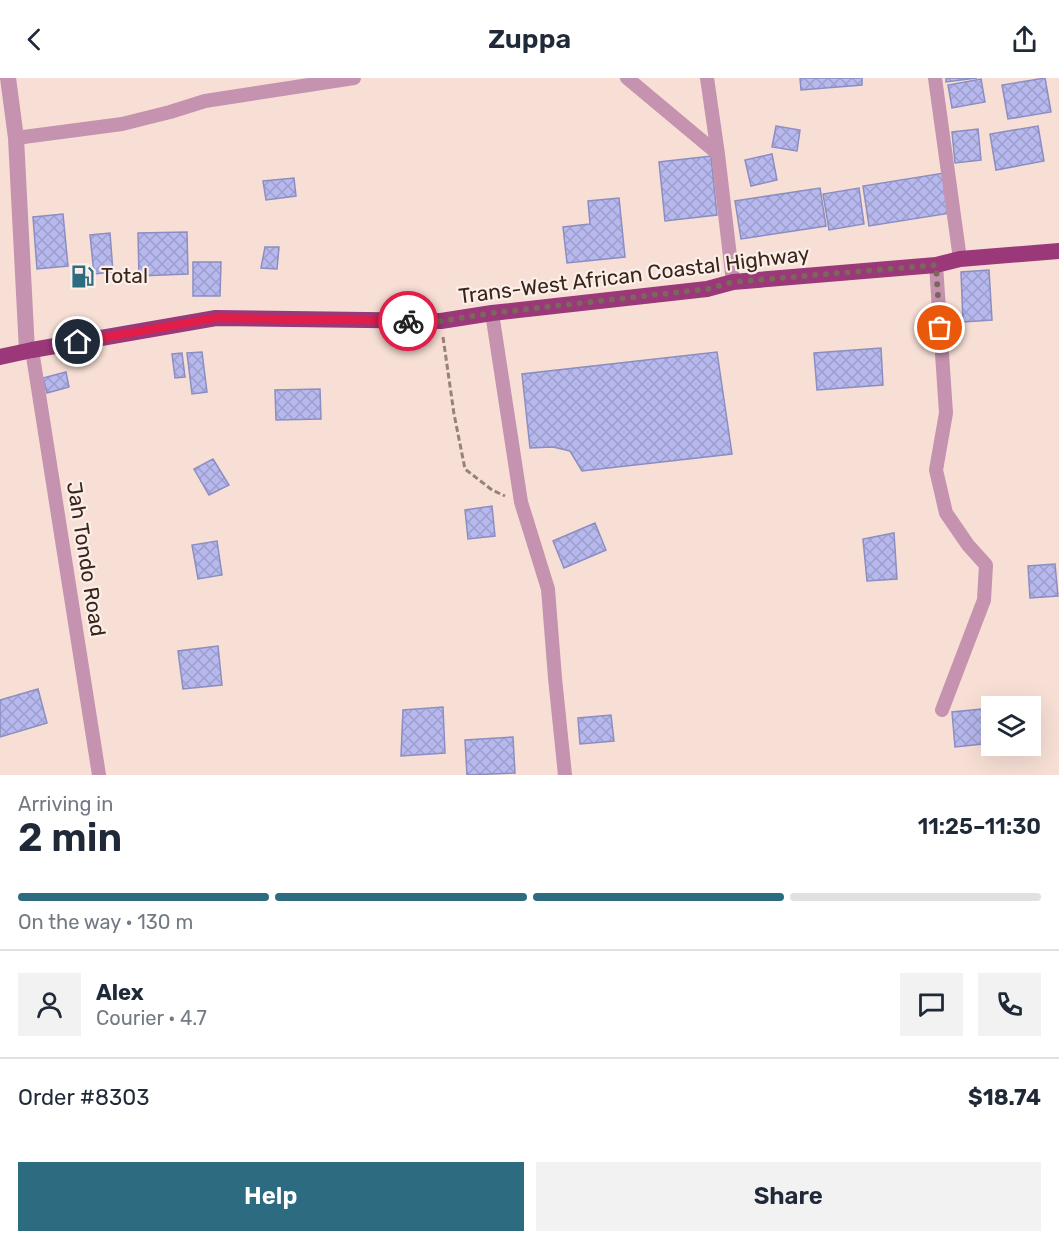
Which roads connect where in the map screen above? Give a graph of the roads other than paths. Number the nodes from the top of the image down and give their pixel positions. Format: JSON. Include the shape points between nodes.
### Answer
{"nodes":[{"id":1,"x":8,"y":78,"type":"edge"},
{"id":2,"x":354,"y":78,"type":"edge"},
{"id":3,"x":627,"y":78,"type":"edge"},
{"id":4,"x":707,"y":78,"type":"edge"},
{"id":5,"x":935,"y":78,"type":"edge"},
{"id":6,"x":16,"y":138,"type":"junction"},
{"id":7,"x":718,"y":154,"type":"junction"},
{"id":8,"x":1059,"y":251,"type":"edge"},
{"id":9,"x":960,"y":259,"type":"junction"},
{"id":10,"x":936,"y":265,"type":"junction"},
{"id":11,"x":733,"y":282,"type":"junction"},
{"id":12,"x":492,"y":313,"type":"junction"},
{"id":13,"x":29,"y":350,"type":"junction"},
{"id":14,"x":0,"y":357,"type":"edge"},
{"id":15,"x":942,"y":710,"type":"dead end"},
{"id":16,"x":99,"y":775,"type":"edge"},
{"id":17,"x":565,"y":775,"type":"edge"}],
"edges":[{"from":1,"to":6,"type":"street"},
{"from":2,"to":6,"type":"street","via":[[205,101],[122,124]]},
{"from":3,"to":7,"type":"street"},
{"from":4,"to":7,"type":"street"},
{"from":5,"to":9,"type":"street"},
{"from":6,"to":13,"type":"street"},
{"from":7,"to":11,"type":"street"},
{"from":8,"to":9,"type":"highway","name":"Trans-West African Coastal Highway"},
{"from":9,"to":10,"type":"highway","name":"Trans-West African Coastal Highway"},
{"from":10,"to":11,"type":"highway","name":"Trans-West African Coastal Highway"},
{"from":10,"to":15,"type":"street","via":[[946,413],[936,470],[946,513],[986,565],[984,600]]},
{"from":11,"to":12,"type":"highway","name":"Trans-West African Coastal Highway","via":[[707,289]]},
{"from":12,"to":13,"type":"highway","name":"Trans-West African Coastal Highway","via":[[441,321],[216,318]]},
{"from":12,"to":17,"type":"street","via":[[521,502],[548,589]]},
{"from":13,"to":14,"type":"highway","name":"Trans-West African Coastal Highway"},
{"from":13,"to":16,"type":"street","name":"Jah Tondo Road"}]}
